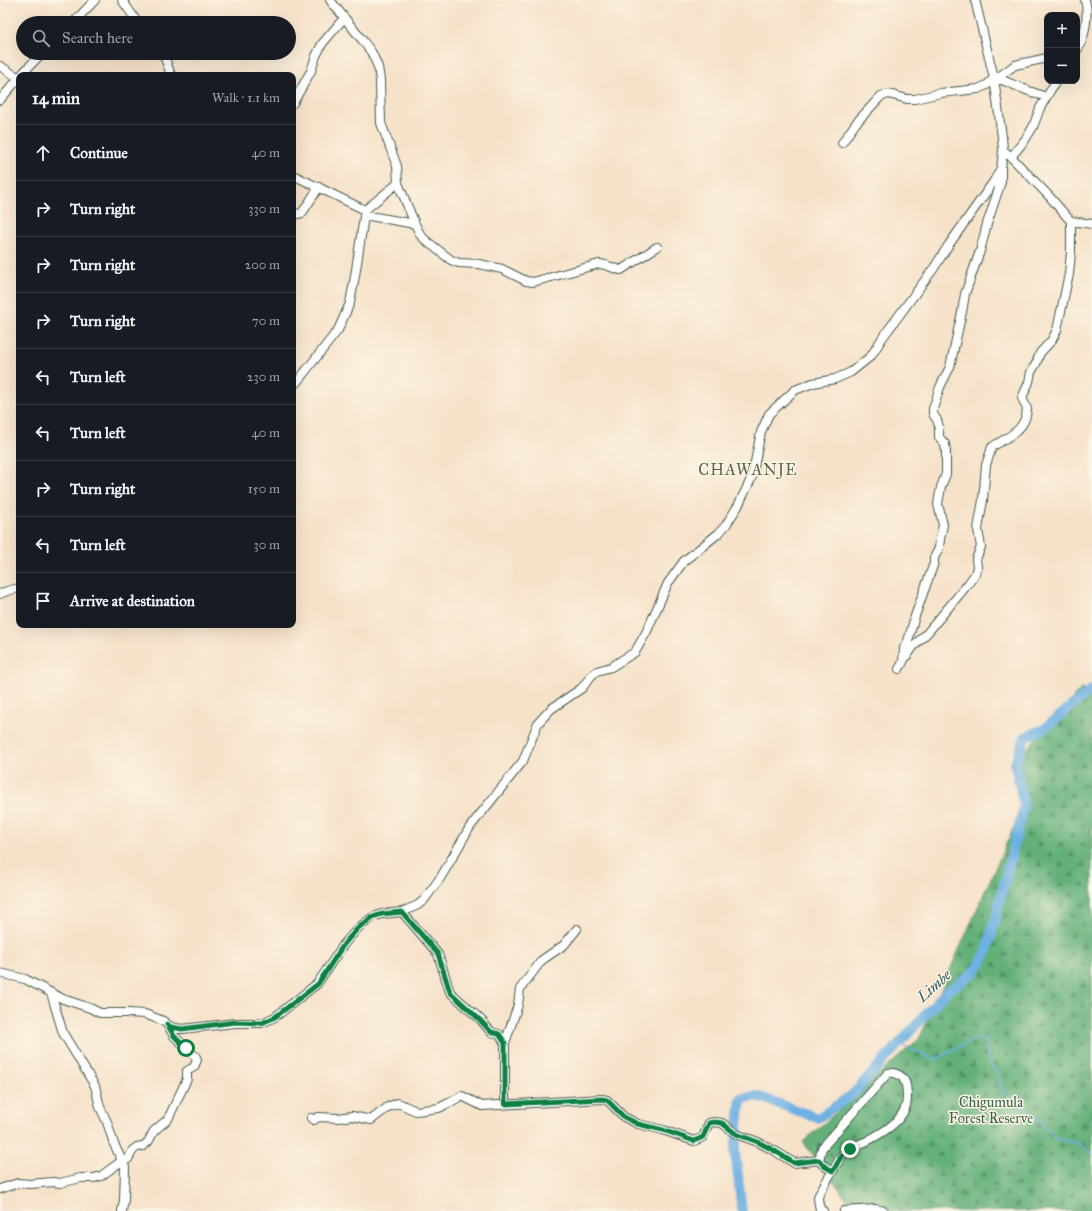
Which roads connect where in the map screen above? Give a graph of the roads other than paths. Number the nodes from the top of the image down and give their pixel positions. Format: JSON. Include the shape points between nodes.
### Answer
{"nodes":[{"id":1,"x":95,"y":0,"type":"edge"},
{"id":2,"x":122,"y":0,"type":"edge"},
{"id":3,"x":330,"y":0,"type":"edge"},
{"id":4,"x":975,"y":0,"type":"edge"},
{"id":5,"x":1085,"y":0,"type":"edge"},
{"id":6,"x":80,"y":16,"type":"edge"},
{"id":7,"x":133,"y":16,"type":"edge"},
{"id":8,"x":344,"y":18,"type":"junction"},
{"id":9,"x":1078,"y":48,"type":"edge"},
{"id":10,"x":1044,"y":59,"type":"edge"},
{"id":11,"x":35,"y":60,"type":"edge"},
{"id":12,"x":166,"y":60,"type":"edge"},
{"id":13,"x":0,"y":66,"type":"edge"},
{"id":14,"x":24,"y":72,"type":"edge"},
{"id":15,"x":170,"y":72,"type":"edge"},
{"id":16,"x":16,"y":76,"type":"edge"},
{"id":17,"x":995,"y":78,"type":"junction"},
{"id":18,"x":16,"y":81,"type":"edge"},
{"id":19,"x":1054,"y":84,"type":"edge"},
{"id":20,"x":1046,"y":97,"type":"junction"},
{"id":21,"x":296,"y":98,"type":"edge"},
{"id":22,"x":0,"y":100,"type":"edge"},
{"id":23,"x":842,"y":143,"type":"dead end"},
{"id":24,"x":1003,"y":150,"type":"junction"},
{"id":25,"x":1012,"y":157,"type":"junction"},
{"id":26,"x":1000,"y":168,"type":"junction"},
{"id":27,"x":296,"y":176,"type":"edge"},
{"id":28,"x":398,"y":183,"type":"junction"},
{"id":29,"x":319,"y":187,"type":"junction"},
{"id":30,"x":365,"y":213,"type":"junction"},
{"id":31,"x":296,"y":214,"type":"edge"},
{"id":32,"x":1071,"y":220,"type":"junction"},
{"id":33,"x":415,"y":224,"type":"junction"},
{"id":34,"x":1092,"y":224,"type":"edge"},
{"id":35,"x":657,"y":247,"type":"dead end"},
{"id":36,"x":296,"y":383,"type":"edge"},
{"id":37,"x":16,"y":589,"type":"edge"},
{"id":38,"x":0,"y":594,"type":"edge"},
{"id":39,"x":402,"y":912,"type":"junction"},
{"id":40,"x":577,"y":929,"type":"dead end"},
{"id":41,"x":0,"y":973,"type":"edge"},
{"id":42,"x":51,"y":993,"type":"junction"},
{"id":43,"x":167,"y":1024,"type":"junction"},
{"id":44,"x":505,"y":1043,"type":"junction"},
{"id":45,"x":505,"y":1104,"type":"junction"},
{"id":46,"x":311,"y":1118,"type":"dead end"},
{"id":47,"x":819,"y":1160,"type":"junction"},
{"id":48,"x":123,"y":1161,"type":"junction"},
{"id":49,"x":833,"y":1171,"type":"junction"},
{"id":50,"x":0,"y":1189,"type":"edge"},
{"id":51,"x":122,"y":1211,"type":"edge"},
{"id":52,"x":823,"y":1211,"type":"edge"},
{"id":53,"x":844,"y":1211,"type":"edge"},
{"id":54,"x":884,"y":1211,"type":"edge"}],
"edges":[{"from":1,"to":6,"type":"street"},
{"from":2,"to":7,"type":"street"},
{"from":3,"to":8,"type":"street"},
{"from":4,"to":17,"type":"street"},
{"from":5,"to":9,"type":"street","via":[[1086,22]]},
{"from":8,"to":21,"type":"street","via":[[322,44]]},
{"from":8,"to":28,"type":"street","via":[[372,53],[378,66],[381,123],[397,166]]},
{"from":10,"to":17,"type":"street","via":[[1015,65]]},
{"from":11,"to":14,"type":"street"},
{"from":12,"to":15,"type":"street"},
{"from":13,"to":16,"type":"street"},
{"from":17,"to":20,"type":"street"},
{"from":17,"to":23,"type":"street","via":[[978,89],[915,99],[907,100],[889,94],[881,96]]},
{"from":17,"to":24,"type":"street"},
{"from":18,"to":22,"type":"street"},
{"from":19,"to":20,"type":"street"},
{"from":20,"to":25,"type":"street","via":[[1033,127]]},
{"from":24,"to":25,"type":"street"},
{"from":24,"to":26,"type":"street"},
{"from":25,"to":32,"type":"street"},
{"from":26,"to":32,"type":"street","via":[[1001,182],[968,282],[950,367],[933,409],[939,427],[939,437],[946,448],[946,474],[938,504],[943,525],[939,548],[904,648],[901,665],[975,574],[976,559],[981,547],[978,529],[986,465],[993,446],[1013,435],[1022,424],[1027,409],[1022,398],[1031,372],[1040,353],[1055,334],[1069,274]]},
{"from":26,"to":39,"type":"street","via":[[994,181],[871,356],[851,372],[795,390],[769,414],[761,432],[752,477],[738,506],[719,533],[684,561],[668,583],[635,652],[591,676],[582,688],[551,709],[538,723],[523,761],[470,828],[441,877],[424,900]]},
{"from":27,"to":29,"type":"street"},
{"from":28,"to":30,"type":"street"},
{"from":28,"to":33,"type":"street"},
{"from":29,"to":30,"type":"street"},
{"from":29,"to":31,"type":"street","via":[[302,212]]},
{"from":30,"to":33,"type":"street"},
{"from":30,"to":36,"type":"street","via":[[350,303],[338,330]]},
{"from":32,"to":34,"type":"street"},
{"from":33,"to":35,"type":"street","via":[[421,236],[452,260],[502,269],[530,282],[599,264],[621,270]]},
{"from":37,"to":38,"type":"street"},
{"from":39,"to":43,"type":"street","via":[[373,917],[358,928],[344,944],[318,984],[275,1017],[262,1023],[235,1022],[182,1029]]},
{"from":39,"to":44,"type":"street","via":[[438,954],[450,992],[491,1032],[499,1034]]},
{"from":40,"to":44,"type":"street","via":[[564,945],[542,960],[520,988],[518,1005]]},
{"from":41,"to":42,"type":"street","via":[[25,979]]},
{"from":42,"to":43,"type":"street","via":[[100,1013],[145,1014]]},
{"from":42,"to":48,"type":"street","via":[[63,1033],[95,1086],[100,1107]]},
{"from":43,"to":48,"type":"street","via":[[174,1036],[197,1060],[194,1067],[187,1071],[187,1079],[168,1119],[154,1131],[148,1142],[133,1150],[128,1159]]},
{"from":44,"to":45,"type":"street"},
{"from":45,"to":46,"type":"street","via":[[482,1106],[462,1096],[439,1108],[416,1111],[398,1102],[371,1120],[352,1116],[318,1117],[314,1120]]},
{"from":45,"to":47,"type":"street","via":[[602,1099],[607,1100],[624,1117],[638,1124],[694,1141],[703,1137],[709,1123],[722,1123],[736,1134],[758,1142],[794,1163]]},
{"from":47,"to":49,"type":"street"},
{"from":47,"to":49,"type":"street","via":[[822,1148],[888,1073],[894,1072],[899,1075],[905,1081],[907,1092],[907,1102],[901,1116],[884,1131],[842,1155]]},
{"from":48,"to":50,"type":"street","via":[[94,1178],[60,1183],[18,1183]]},
{"from":48,"to":51,"type":"street","via":[[125,1167]]},
{"from":49,"to":52,"type":"street","via":[[818,1196],[820,1209]]},
{"from":53,"to":54,"type":"street"}]}
